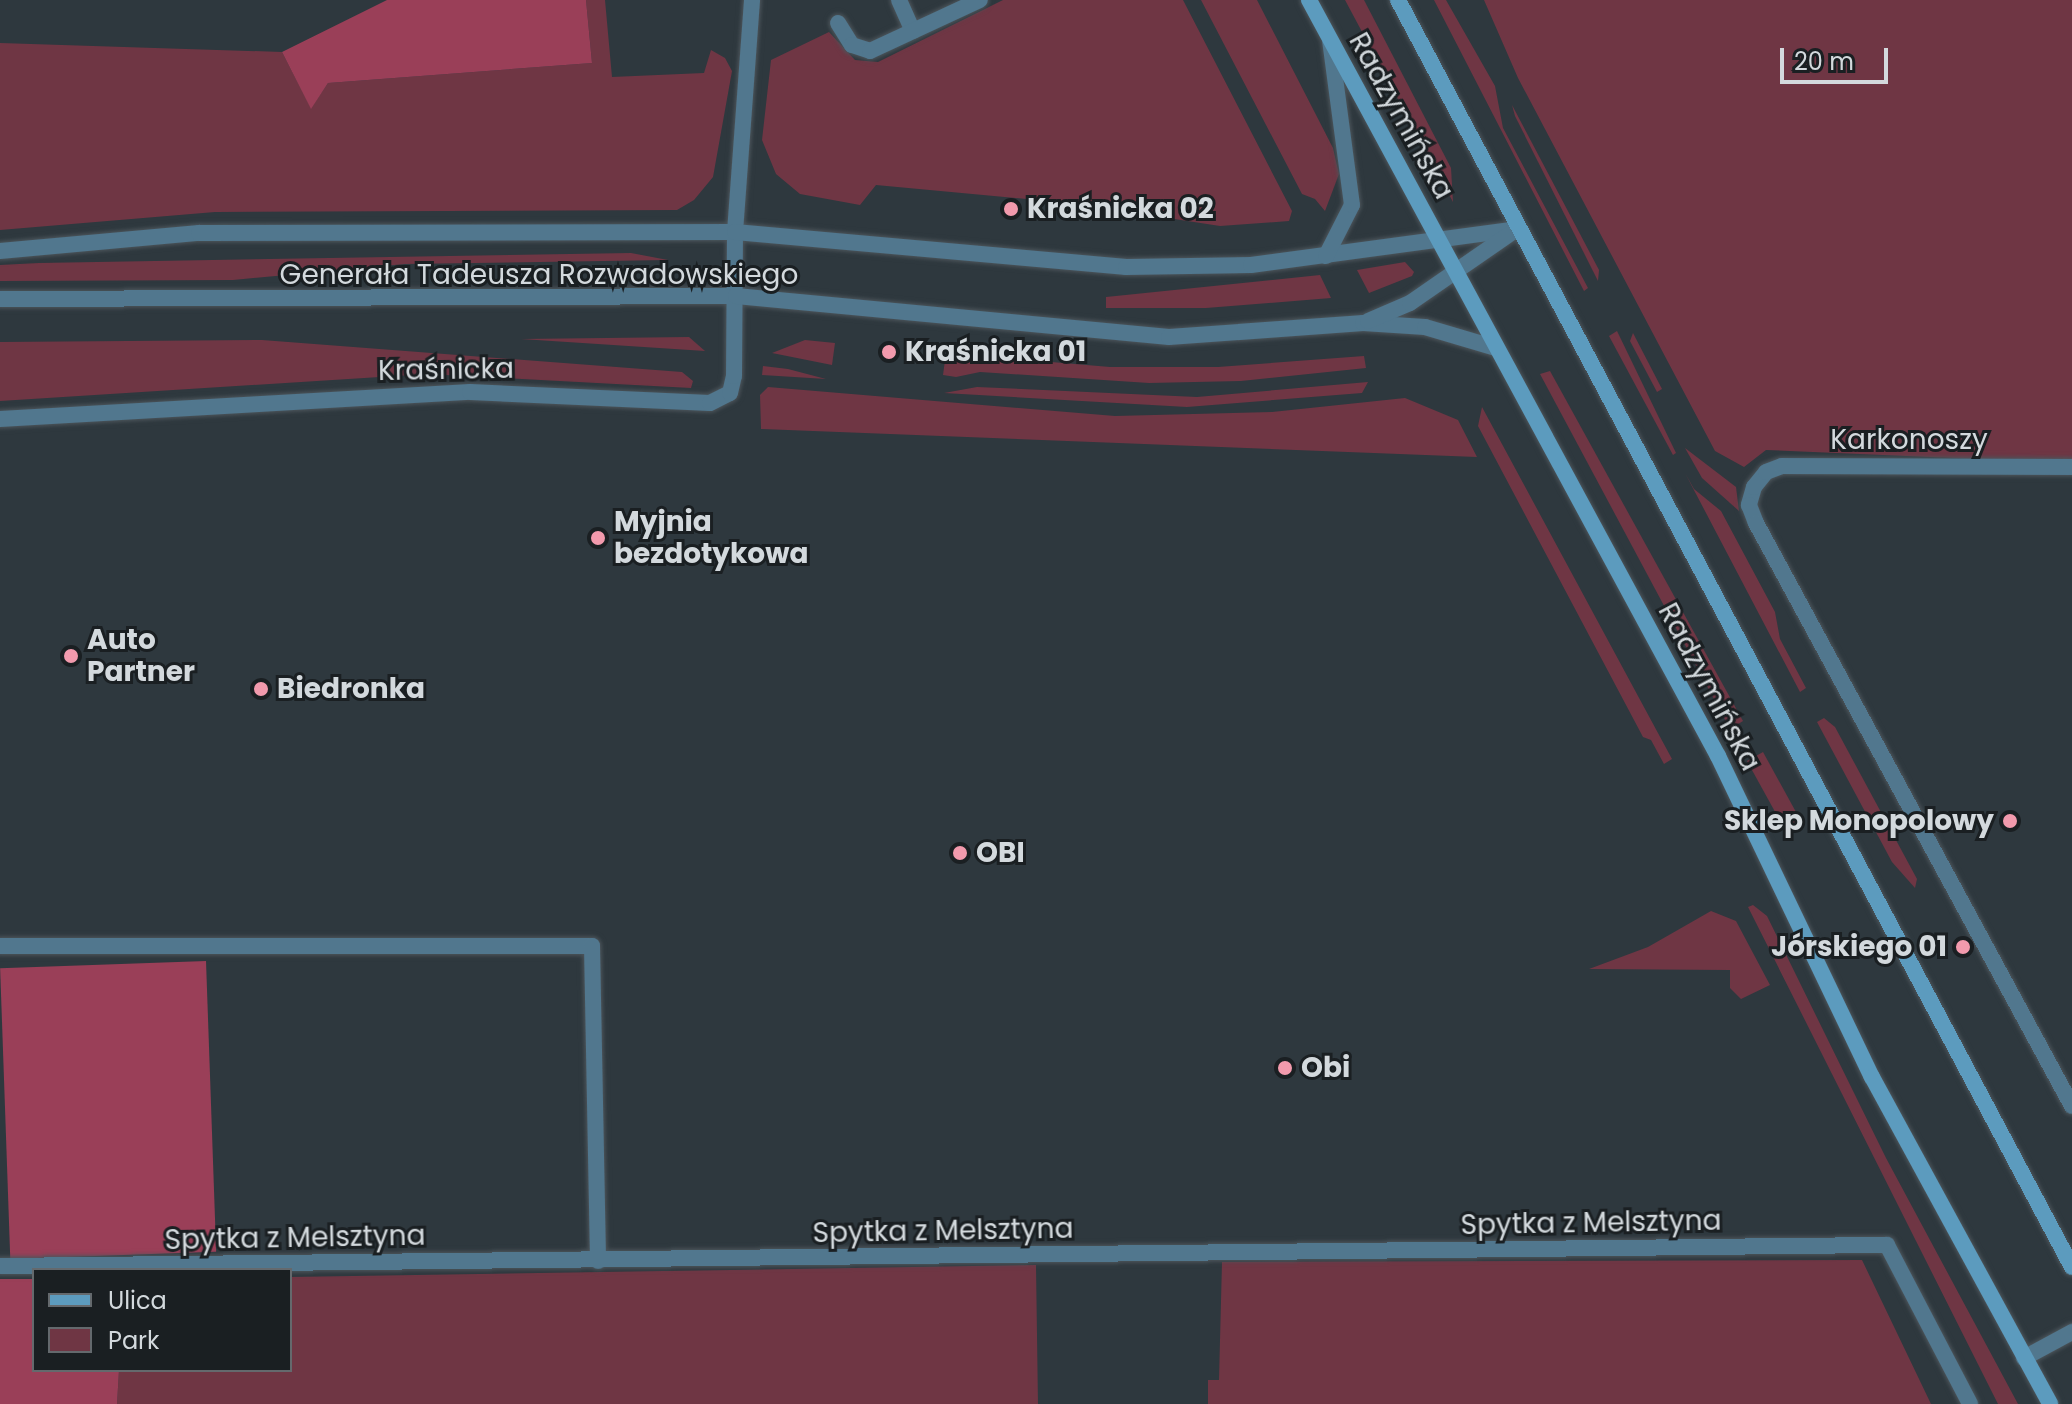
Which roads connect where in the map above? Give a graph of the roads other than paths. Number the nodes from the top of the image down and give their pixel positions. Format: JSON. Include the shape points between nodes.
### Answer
{"nodes":[{"id":1,"x":752,"y":0,"type":"edge"},
{"id":2,"x":899,"y":0,"type":"edge"},
{"id":3,"x":980,"y":0,"type":"edge"},
{"id":4,"x":1309,"y":0,"type":"edge"},
{"id":5,"x":1398,"y":0,"type":"edge"},
{"id":6,"x":838,"y":23,"type":"dead end"},
{"id":7,"x":913,"y":31,"type":"junction"},
{"id":8,"x":1329,"y":41,"type":"junction"},
{"id":9,"x":1517,"y":229,"type":"junction"},
{"id":10,"x":735,"y":232,"type":"junction"},
{"id":11,"x":1437,"y":236,"type":"junction"},
{"id":12,"x":0,"y":251,"type":"edge"},
{"id":13,"x":1326,"y":256,"type":"junction"},
{"id":14,"x":1455,"y":269,"type":"junction"},
{"id":15,"x":736,"y":296,"type":"junction"},
{"id":16,"x":0,"y":299,"type":"edge"},
{"id":17,"x":1363,"y":323,"type":"junction"},
{"id":18,"x":1496,"y":348,"type":"junction"},
{"id":19,"x":0,"y":419,"type":"edge"},
{"id":20,"x":2072,"y":467,"type":"edge"},
{"id":21,"x":0,"y":946,"type":"edge"},
{"id":22,"x":2072,"y":1106,"type":"edge"},
{"id":23,"x":598,"y":1261,"type":"junction"},
{"id":24,"x":0,"y":1266,"type":"edge"},
{"id":25,"x":2072,"y":1267,"type":"edge"},
{"id":26,"x":2072,"y":1332,"type":"edge"},
{"id":27,"x":2024,"y":1358,"type":"junction"},
{"id":28,"x":1970,"y":1404,"type":"edge"},
{"id":29,"x":2050,"y":1404,"type":"edge"}],
"edges":[{"from":1,"to":10,"type":"street","name":"Kraśnicka"},
{"from":2,"to":7,"type":"street"},
{"from":3,"to":7,"type":"street"},
{"from":4,"to":8,"type":"main road","name":"Radzymińska"},
{"from":5,"to":9,"type":"main road","name":"Radzymińska"},
{"from":6,"to":7,"type":"street","via":[[852,45],[870,51]]},
{"from":8,"to":11,"type":"main road","name":"Radzymińska"},
{"from":8,"to":13,"type":"street","via":[[1352,205]]},
{"from":9,"to":11,"type":"street","name":"Generała Tadeusza Rozwadowskiego"},
{"from":9,"to":14,"type":"street"},
{"from":9,"to":25,"type":"main road","name":"Radzymińska"},
{"from":10,"to":12,"type":"street","name":"Generała Tadeusza Rozwadowskiego","via":[[199,233]]},
{"from":10,"to":13,"type":"street","name":"Generała Tadeusza Rozwadowskiego","via":[[1126,267],[1251,265]]},
{"from":10,"to":15,"type":"street","name":"Kraśnicka"},
{"from":11,"to":13,"type":"street","name":"Generała Tadeusza Rozwadowskiego"},
{"from":11,"to":14,"type":"main road","name":"Radzymińska"},
{"from":14,"to":17,"type":"street","via":[[1410,303]]},
{"from":14,"to":18,"type":"main road","name":"Radzymińska"},
{"from":15,"to":16,"type":"street","name":"Generała Tadeusza Rozwadowskiego"},
{"from":15,"to":17,"type":"street","name":"Generała Tadeusza Rozwadowskiego","via":[[1169,337]]},
{"from":15,"to":19,"type":"street","name":"Kraśnicka","via":[[730,393],[710,403],[470,392]]},
{"from":17,"to":18,"type":"street","via":[[1425,327]]},
{"from":18,"to":27,"type":"main road","name":"Radzymińska","via":[[1718,756],[1872,1077]]},
{"from":20,"to":22,"type":"street","name":"Karkonoszy","via":[[1782,466],[1766,472],[1749,505]]},
{"from":21,"to":23,"type":"street","via":[[592,946]]},
{"from":23,"to":24,"type":"street","name":"Spytka z Melsztyna"},
{"from":23,"to":28,"type":"street","name":"Spytka z Melsztyna","via":[[1887,1245]]},
{"from":26,"to":27,"type":"street"},
{"from":27,"to":29,"type":"main road","name":"Radzymińska"}]}
